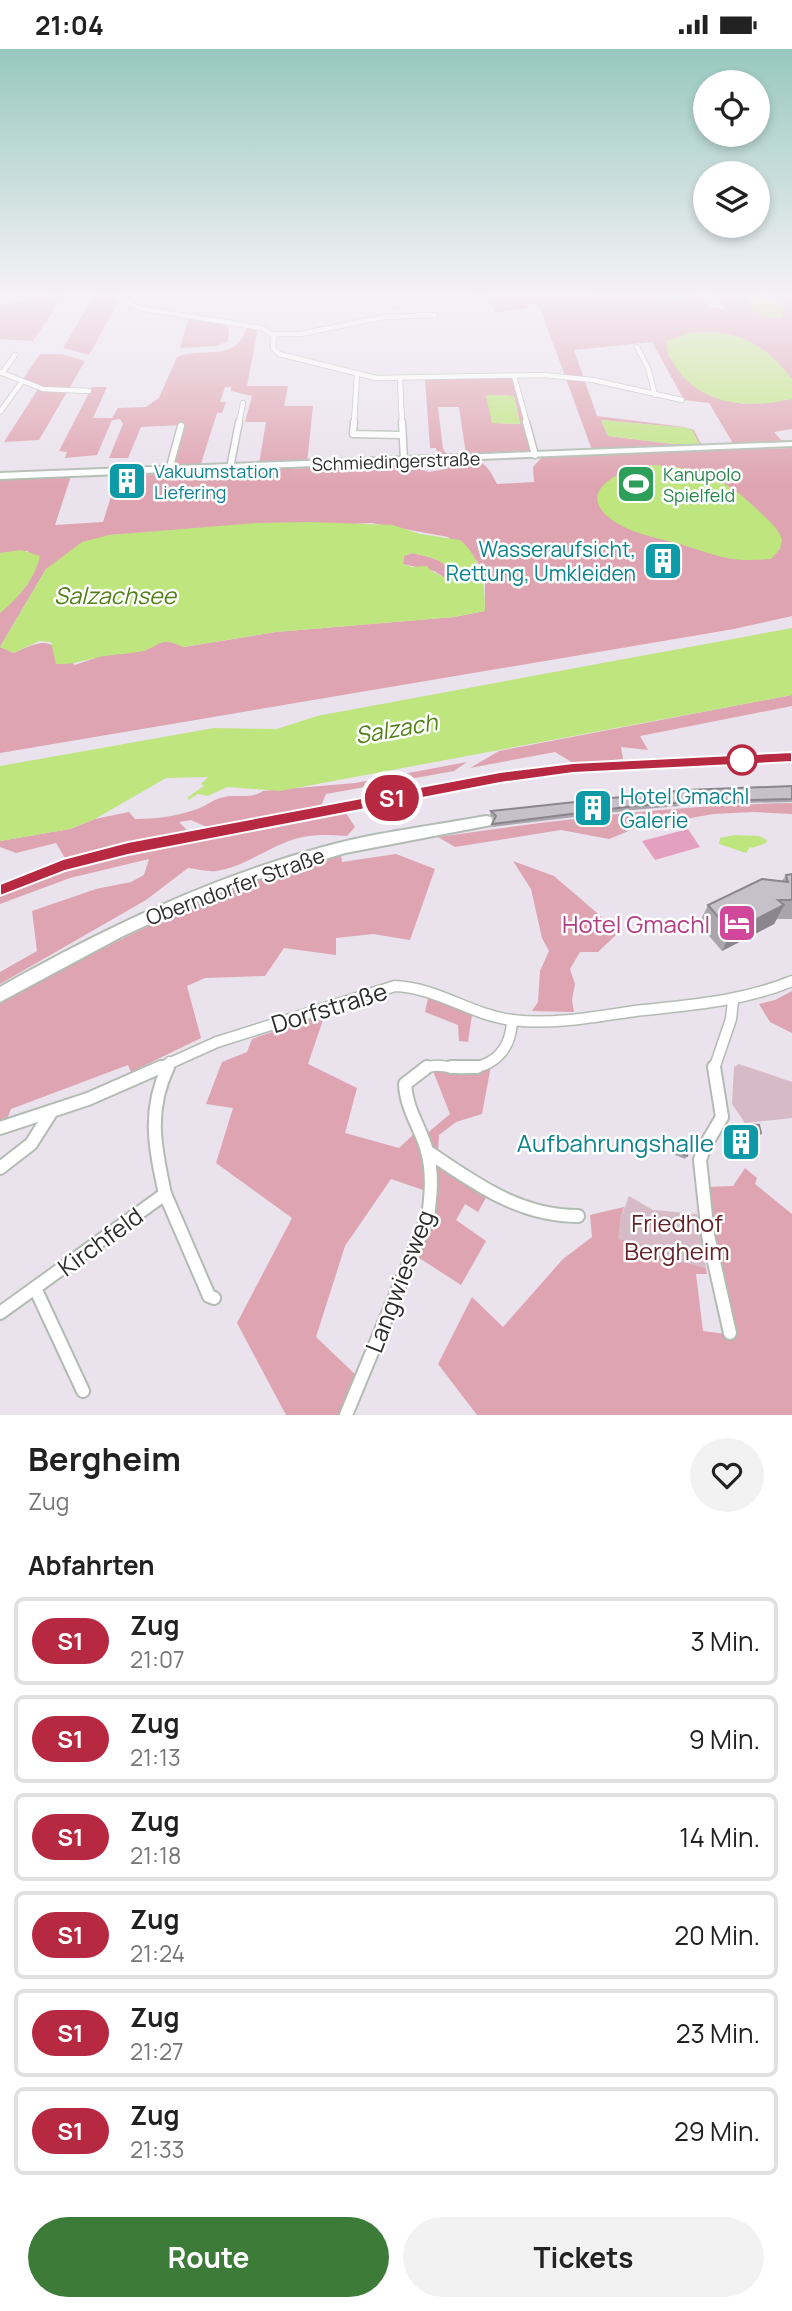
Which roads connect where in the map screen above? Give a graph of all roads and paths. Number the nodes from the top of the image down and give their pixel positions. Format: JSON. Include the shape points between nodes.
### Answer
{"nodes":[{"id":1,"x":299,"y":359,"type":"edge"},
{"id":2,"x":643,"y":359,"type":"edge"},
{"id":3,"x":1,"y":372,"type":"edge"},
{"id":4,"x":358,"y":373,"type":"junction"},
{"id":5,"x":514,"y":376,"type":"junction"},
{"id":6,"x":400,"y":379,"type":"junction"},
{"id":7,"x":21,"y":383,"type":"junction"},
{"id":8,"x":89,"y":391,"type":"dead end"},
{"id":9,"x":655,"y":395,"type":"junction"},
{"id":10,"x":682,"y":400,"type":"dead end"},
{"id":11,"x":243,"y":403,"type":"dead end"},
{"id":12,"x":1,"y":412,"type":"edge"},
{"id":13,"x":181,"y":426,"type":"dead end"},
{"id":14,"x":401,"y":435,"type":"junction"},
{"id":15,"x":792,"y":444,"type":"edge"},
{"id":16,"x":535,"y":455,"type":"junction"},
{"id":17,"x":404,"y":460,"type":"junction"},
{"id":18,"x":230,"y":468,"type":"junction"},
{"id":19,"x":169,"y":470,"type":"junction"},
{"id":20,"x":0,"y":476,"type":"edge"},
{"id":21,"x":486,"y":821,"type":"dead end"},
{"id":22,"x":792,"y":981,"type":"edge"},
{"id":23,"x":0,"y":995,"type":"edge"},
{"id":24,"x":733,"y":1002,"type":"junction"},
{"id":25,"x":513,"y":1020,"type":"junction"},
{"id":26,"x":170,"y":1062,"type":"junction"},
{"id":27,"x":52,"y":1111,"type":"junction"},
{"id":28,"x":0,"y":1128,"type":"edge"},
{"id":29,"x":427,"y":1151,"type":"junction"},
{"id":30,"x":0,"y":1168,"type":"edge"},
{"id":31,"x":165,"y":1194,"type":"junction"},
{"id":32,"x":578,"y":1216,"type":"dead end"},
{"id":33,"x":35,"y":1288,"type":"junction"},
{"id":34,"x":214,"y":1298,"type":"dead end"},
{"id":35,"x":0,"y":1313,"type":"edge"},
{"id":36,"x":730,"y":1333,"type":"dead end"},
{"id":37,"x":83,"y":1391,"type":"dead end"},
{"id":38,"x":346,"y":1415,"type":"edge"}],
"edges":[{"from":1,"to":4,"type":"street"},
{"from":2,"to":9,"type":"street"},
{"from":3,"to":7,"type":"street"},
{"from":4,"to":6,"type":"street"},
{"from":4,"to":14,"type":"street","via":[[353,433]]},
{"from":5,"to":6,"type":"street"},
{"from":5,"to":9,"type":"street","via":[[593,380]]},
{"from":5,"to":16,"type":"street"},
{"from":6,"to":14,"type":"street"},
{"from":7,"to":8,"type":"street","via":[[53,392]]},
{"from":7,"to":12,"type":"street"},
{"from":9,"to":10,"type":"street"},
{"from":11,"to":18,"type":"street"},
{"from":13,"to":19,"type":"street"},
{"from":14,"to":17,"type":"street"},
{"from":15,"to":16,"type":"street","name":"Schmiedingerstraße"},
{"from":16,"to":17,"type":"street","name":"Schmiedingerstraße"},
{"from":17,"to":18,"type":"street","name":"Schmiedingerstraße"},
{"from":18,"to":19,"type":"street","name":"Schmiedingerstraße"},
{"from":19,"to":20,"type":"street","name":"Schmiedingerstraße"},
{"from":21,"to":23,"type":"street","name":"Oberndorfer Straße","via":[[360,844],[267,870],[159,911]]},
{"from":22,"to":24,"type":"street","name":"Dorfstraße"},
{"from":24,"to":25,"type":"street","name":"Dorfstraße","via":[[595,1017]]},
{"from":24,"to":36,"type":"street","via":[[734,1013],[714,1065],[720,1125],[700,1159],[712,1263]]},
{"from":25,"to":26,"type":"street","name":"Dorfstraße","via":[[424,988],[395,986],[217,1042]]},
{"from":25,"to":29,"type":"street","name":"Langwiesweg","via":[[513,1039],[496,1059],[477,1067],[433,1065],[405,1084],[405,1100]]},
{"from":26,"to":27,"type":"street","name":"Dorfstraße"},
{"from":26,"to":31,"type":"street","name":"Kirchfeld","via":[[150,1121]]},
{"from":27,"to":28,"type":"street","name":"Dorfstraße"},
{"from":27,"to":30,"type":"street","via":[[30,1146]]},
{"from":29,"to":32,"type":"street","via":[[520,1206],[547,1215]]},
{"from":29,"to":38,"type":"street","name":"Langwiesweg","via":[[432,1184],[428,1217]]},
{"from":31,"to":33,"type":"street","name":"Kirchfeld"},
{"from":31,"to":34,"type":"street","name":"Kirchfeld","via":[[209,1296]]},
{"from":33,"to":35,"type":"street","name":"Kirchfeld"},
{"from":33,"to":37,"type":"street"}]}
